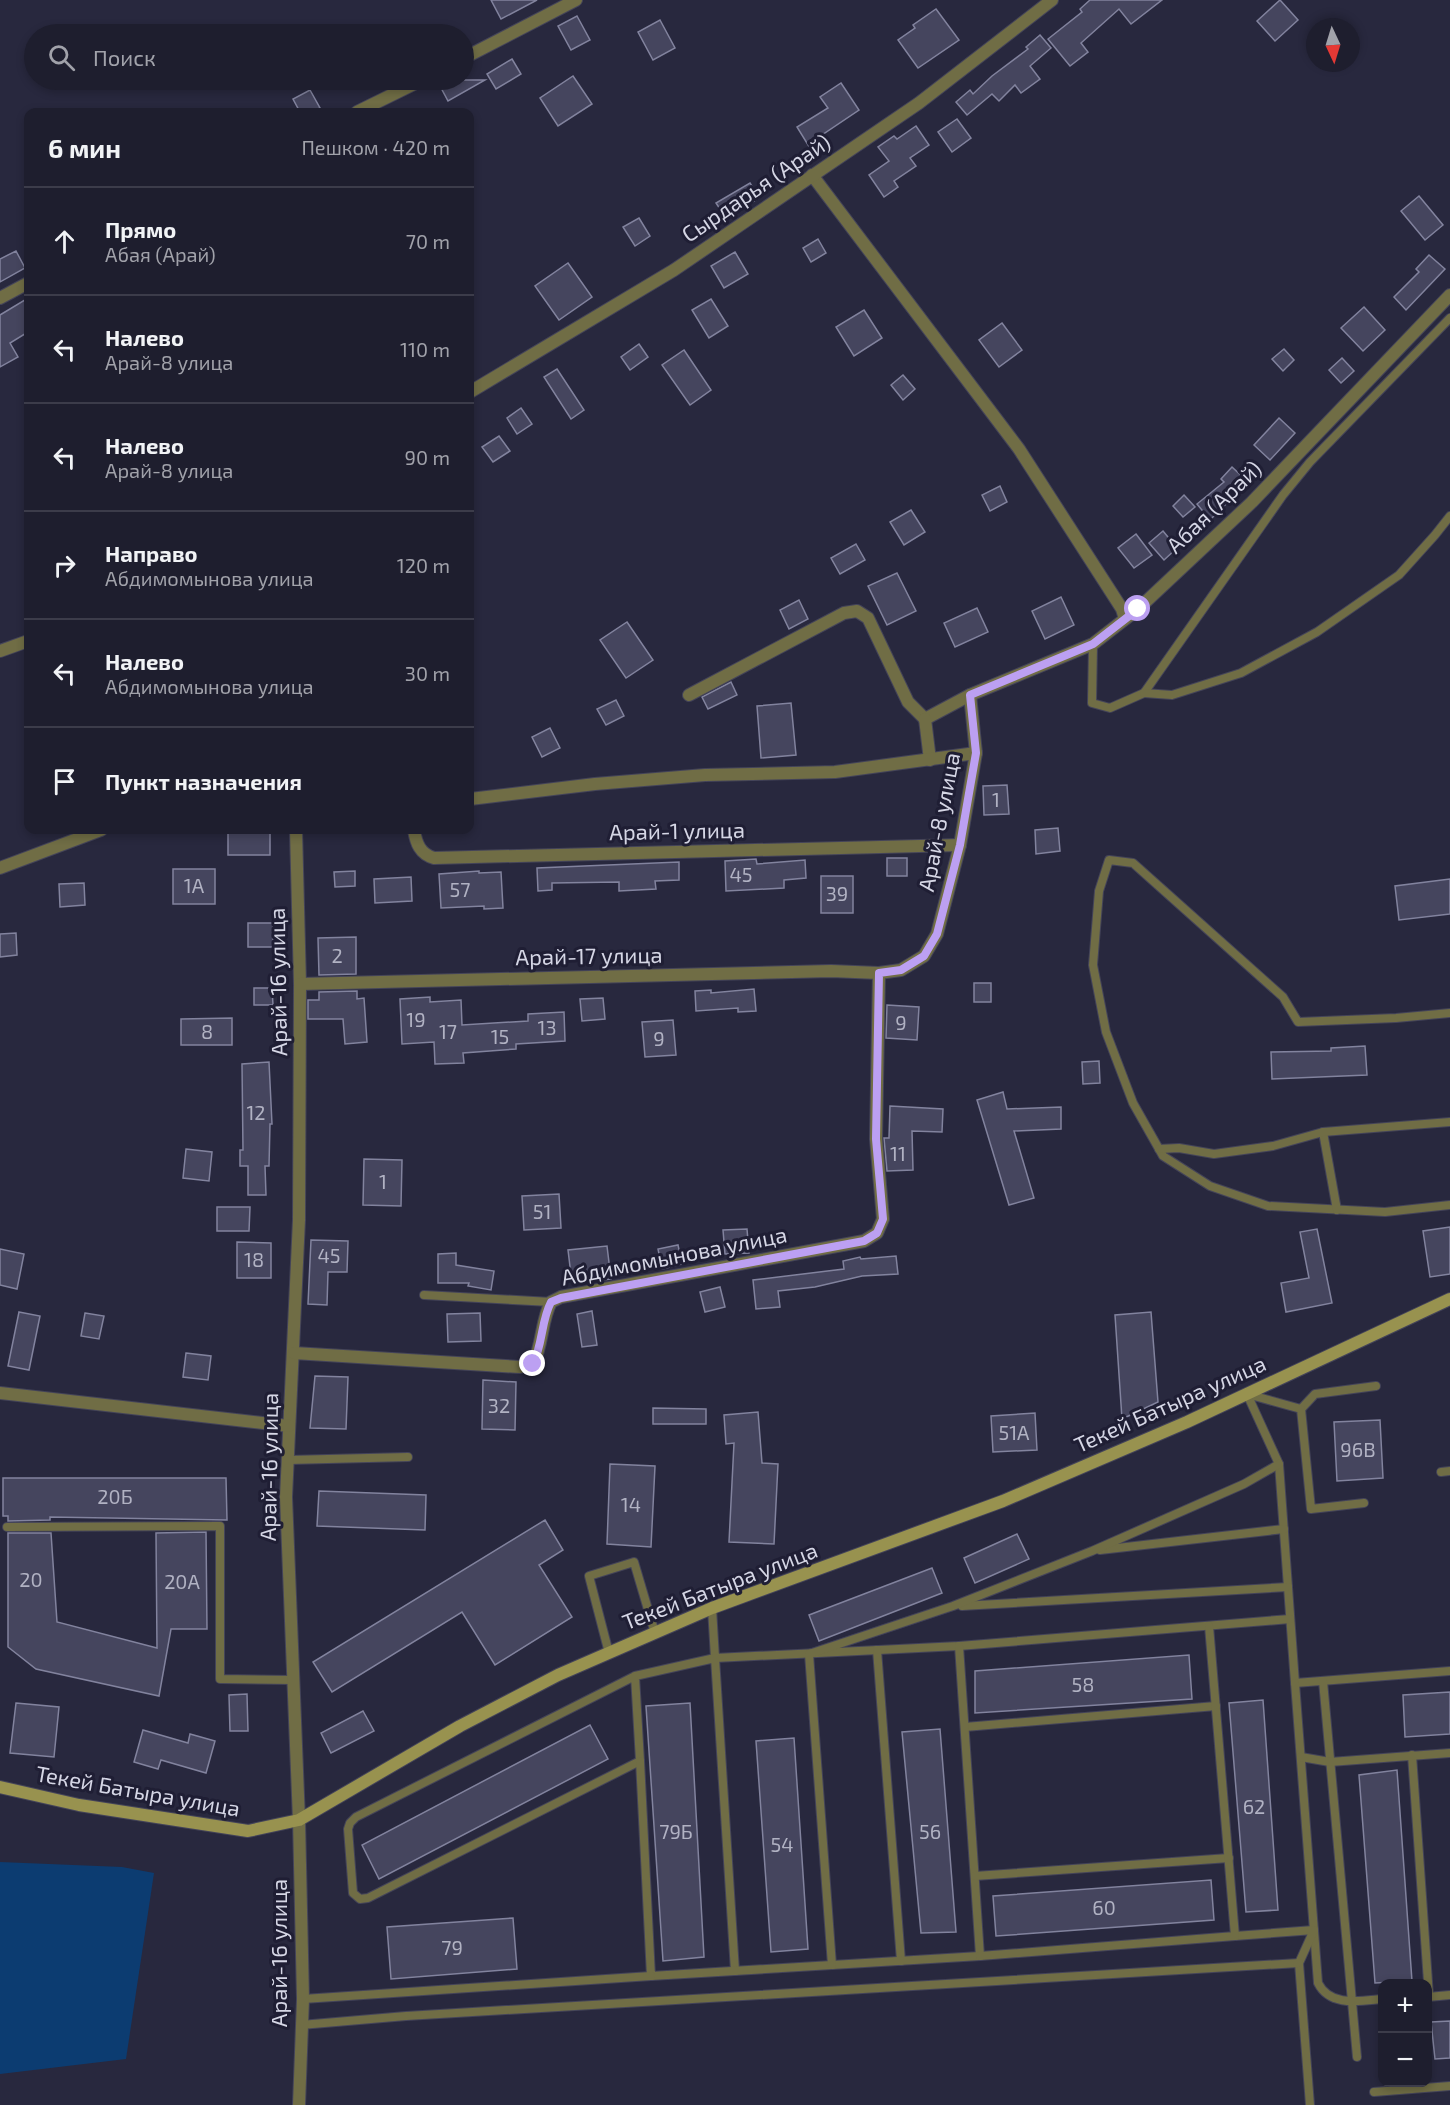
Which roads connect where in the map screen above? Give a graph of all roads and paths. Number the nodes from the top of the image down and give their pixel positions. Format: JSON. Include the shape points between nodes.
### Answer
{"nodes":[{"id":1,"x":576,"y":0,"type":"edge"},
{"id":2,"x":1052,"y":0,"type":"edge"},
{"id":3,"x":474,"y":53,"type":"edge"},
{"id":4,"x":402,"y":90,"type":"edge"},
{"id":5,"x":365,"y":108,"type":"edge"},
{"id":6,"x":812,"y":175,"type":"junction"},
{"id":7,"x":24,"y":285,"type":"edge"},
{"id":8,"x":1450,"y":295,"type":"edge"},
{"id":9,"x":0,"y":298,"type":"edge"},
{"id":10,"x":1450,"y":318,"type":"edge"},
{"id":11,"x":474,"y":390,"type":"edge"},
{"id":12,"x":1450,"y":516,"type":"edge"},
{"id":13,"x":1125,"y":619,"type":"junction"},
{"id":14,"x":24,"y":642,"type":"edge"},
{"id":15,"x":1093,"y":644,"type":"junction"},
{"id":16,"x":0,"y":651,"type":"edge"},
{"id":17,"x":1144,"y":693,"type":"junction"},
{"id":18,"x":689,"y":695,"type":"dead end"},
{"id":19,"x":970,"y":695,"type":"junction"},
{"id":20,"x":925,"y":719,"type":"junction"},
{"id":21,"x":976,"y":753,"type":"junction"},
{"id":22,"x":930,"y":759,"type":"junction"},
{"id":23,"x":474,"y":799,"type":"edge"},
{"id":24,"x":90,"y":834,"type":"edge"},
{"id":25,"x":296,"y":834,"type":"edge"},
{"id":26,"x":415,"y":834,"type":"edge"},
{"id":27,"x":960,"y":845,"type":"junction"},
{"id":28,"x":0,"y":867,"type":"edge"},
{"id":29,"x":879,"y":973,"type":"junction"},
{"id":30,"x":300,"y":984,"type":"junction"},
{"id":31,"x":1450,"y":1013,"type":"edge"},
{"id":32,"x":1450,"y":1122,"type":"edge"},
{"id":33,"x":1323,"y":1132,"type":"junction"},
{"id":34,"x":1159,"y":1149,"type":"junction"},
{"id":35,"x":1450,"y":1205,"type":"edge"},
{"id":36,"x":1336,"y":1210,"type":"junction"},
{"id":37,"x":424,"y":1295,"type":"dead end"},
{"id":38,"x":1450,"y":1299,"type":"edge"},
{"id":39,"x":551,"y":1302,"type":"junction"},
{"id":40,"x":294,"y":1353,"type":"junction"},
{"id":41,"x":1376,"y":1386,"type":"dead end"},
{"id":42,"x":0,"y":1393,"type":"edge"},
{"id":43,"x":1247,"y":1394,"type":"junction"},
{"id":44,"x":1301,"y":1409,"type":"junction"},
{"id":45,"x":289,"y":1426,"type":"junction"},
{"id":46,"x":408,"y":1456,"type":"dead end"},
{"id":47,"x":288,"y":1460,"type":"junction"},
{"id":48,"x":1279,"y":1464,"type":"junction"},
{"id":49,"x":1364,"y":1503,"type":"dead end"},
{"id":50,"x":7,"y":1527,"type":"dead end"},
{"id":51,"x":1284,"y":1530,"type":"junction"},
{"id":52,"x":1092,"y":1551,"type":"junction"},
{"id":53,"x":1288,"y":1587,"type":"junction"},
{"id":54,"x":953,"y":1606,"type":"junction"},
{"id":55,"x":712,"y":1608,"type":"junction"},
{"id":56,"x":1290,"y":1619,"type":"junction"},
{"id":57,"x":1209,"y":1626,"type":"junction"},
{"id":58,"x":655,"y":1633,"type":"junction"},
{"id":59,"x":959,"y":1646,"type":"junction"},
{"id":60,"x":877,"y":1650,"type":"junction"},
{"id":61,"x":609,"y":1653,"type":"junction"},
{"id":62,"x":809,"y":1654,"type":"junction"},
{"id":63,"x":715,"y":1658,"type":"junction"},
{"id":64,"x":1450,"y":1671,"type":"edge"},
{"id":65,"x":635,"y":1676,"type":"junction"},
{"id":66,"x":293,"y":1680,"type":"junction"},
{"id":67,"x":1323,"y":1681,"type":"junction"},
{"id":68,"x":1295,"y":1683,"type":"junction"},
{"id":69,"x":1216,"y":1706,"type":"junction"},
{"id":70,"x":964,"y":1727,"type":"junction"},
{"id":71,"x":1450,"y":1753,"type":"edge"},
{"id":72,"x":1412,"y":1755,"type":"junction"},
{"id":73,"x":1301,"y":1757,"type":"junction"},
{"id":74,"x":640,"y":1761,"type":"junction"},
{"id":75,"x":1330,"y":1762,"type":"junction"},
{"id":76,"x":0,"y":1787,"type":"edge"},
{"id":77,"x":299,"y":1820,"type":"junction"},
{"id":78,"x":1229,"y":1858,"type":"junction"},
{"id":79,"x":975,"y":1876,"type":"junction"},
{"id":80,"x":1314,"y":1930,"type":"junction"},
{"id":81,"x":1235,"y":1935,"type":"junction"},
{"id":82,"x":980,"y":1956,"type":"junction"},
{"id":83,"x":901,"y":1961,"type":"junction"},
{"id":84,"x":1299,"y":1963,"type":"junction"},
{"id":85,"x":832,"y":1965,"type":"junction"},
{"id":86,"x":735,"y":1971,"type":"junction"},
{"id":87,"x":651,"y":1976,"type":"junction"},
{"id":88,"x":1427,"y":1979,"type":"edge"},
{"id":89,"x":1450,"y":1995,"type":"edge"},
{"id":90,"x":1432,"y":1997,"type":"edge"},
{"id":91,"x":303,"y":1999,"type":"junction"},
{"id":92,"x":1378,"y":1999,"type":"edge"},
{"id":93,"x":1351,"y":2001,"type":"junction"},
{"id":94,"x":301,"y":2025,"type":"junction"},
{"id":95,"x":1357,"y":2057,"type":"dead end"},
{"id":96,"x":1450,"y":2086,"type":"edge"},
{"id":97,"x":1374,"y":2092,"type":"dead end"},
{"id":98,"x":299,"y":2105,"type":"edge"},
{"id":99,"x":1311,"y":2105,"type":"edge"}],
"edges":[{"from":1,"to":3,"type":"street"},
{"from":2,"to":6,"type":"street","name":"Сырдарья (Арай)","via":[[919,103]]},
{"from":4,"to":5,"type":"street"},
{"from":6,"to":11,"type":"street","name":"Сырдарья (Арай)","via":[[674,270]]},
{"from":6,"to":13,"type":"street","via":[[1019,449]]},
{"from":7,"to":9,"type":"street"},
{"from":8,"to":13,"type":"street","name":"Абая (Арай)","via":[[1252,502]]},
{"from":10,"to":17,"type":"lane","via":[[1310,462],[1283,495]]},
{"from":12,"to":17,"type":"lane","via":[[1399,576],[1317,632],[1241,673],[1172,695]]},
{"from":13,"to":15,"type":"street","name":"Абая (Арай)"},
{"from":14,"to":16,"type":"street"},
{"from":15,"to":17,"type":"lane","via":[[1092,703],[1110,708]]},
{"from":15,"to":19,"type":"street","name":"Абая (Арай)"},
{"from":18,"to":20,"type":"street","via":[[844,613],[857,611],[868,618],[908,702]]},
{"from":19,"to":20,"type":"street"},
{"from":19,"to":21,"type":"street","name":"Арай-8 улица"},
{"from":20,"to":22,"type":"street"},
{"from":21,"to":22,"type":"street"},
{"from":21,"to":27,"type":"street","name":"Арай-8 улица"},
{"from":22,"to":23,"type":"street","via":[[836,772],[705,775]]},
{"from":24,"to":28,"type":"street"},
{"from":25,"to":30,"type":"street","name":"Арай-16 улица"},
{"from":26,"to":27,"type":"street","name":"Арай-1 улица","via":[[425,856],[434,858]]},
{"from":27,"to":29,"type":"street","name":"Арай-8 улица","via":[[937,934],[924,956],[901,970]]},
{"from":29,"to":30,"type":"street","name":"Арай-17 улица"},
{"from":29,"to":39,"type":"street","name":"Абдимомынова улица","via":[[876,1139],[883,1219],[877,1233],[864,1241]]},
{"from":30,"to":40,"type":"street","name":"Арай-16 улица"},
{"from":31,"to":34,"type":"lane","via":[[1298,1022],[1283,997],[1133,862],[1109,860],[1099,891],[1093,965],[1106,1032],[1133,1103]]},
{"from":32,"to":33,"type":"lane"},
{"from":33,"to":34,"type":"lane","via":[[1273,1146],[1214,1154]]},
{"from":33,"to":36,"type":"lane"},
{"from":34,"to":36,"type":"lane","via":[[1163,1156],[1210,1186],[1239,1196],[1269,1206]]},
{"from":35,"to":36,"type":"lane","via":[[1385,1212]]},
{"from":37,"to":39,"type":"lane"},
{"from":38,"to":43,"type":"street","name":"Текей Батыра улица"},
{"from":39,"to":40,"type":"street","name":"Абдимомынова улица","via":[[533,1364],[520,1367]]},
{"from":40,"to":45,"type":"street","name":"Арай-16 улица"},
{"from":41,"to":44,"type":"lane","via":[[1315,1394]]},
{"from":42,"to":45,"type":"street"},
{"from":43,"to":44,"type":"lane"},
{"from":43,"to":48,"type":"lane"},
{"from":43,"to":55,"type":"street","name":"Текей Батыра улица","via":[[1003,1501]]},
{"from":44,"to":49,"type":"lane","via":[[1311,1509]]},
{"from":45,"to":47,"type":"street","name":"Арай-16 улица"},
{"from":46,"to":47,"type":"lane"},
{"from":47,"to":66,"type":"street","name":"Арай-16 улица"},
{"from":48,"to":51,"type":"lane"},
{"from":48,"to":52,"type":"lane","via":[[1244,1484]]},
{"from":50,"to":66,"type":"lane","via":[[220,1526],[220,1679]]},
{"from":51,"to":52,"type":"lane"},
{"from":51,"to":53,"type":"lane"},
{"from":52,"to":54,"type":"lane"},
{"from":53,"to":54,"type":"lane"},
{"from":53,"to":56,"type":"lane"},
{"from":54,"to":62,"type":"lane"},
{"from":55,"to":58,"type":"street","name":"Текей Батыра улица"},
{"from":55,"to":63,"type":"lane"},
{"from":56,"to":57,"type":"lane"},
{"from":56,"to":68,"type":"lane"},
{"from":57,"to":59,"type":"lane"},
{"from":57,"to":69,"type":"lane"},
{"from":58,"to":61,"type":"street","name":"Текей Батыра улица"},
{"from":58,"to":61,"type":"lane","via":[[634,1562],[588,1576]]},
{"from":59,"to":60,"type":"lane"},
{"from":59,"to":70,"type":"lane"},
{"from":60,"to":62,"type":"lane"},
{"from":60,"to":83,"type":"lane"},
{"from":61,"to":77,"type":"street","name":"Текей Батыра улица","via":[[460,1726]]},
{"from":62,"to":63,"type":"lane"},
{"from":62,"to":85,"type":"lane"},
{"from":63,"to":65,"type":"lane"},
{"from":63,"to":86,"type":"lane"},
{"from":64,"to":67,"type":"lane"},
{"from":65,"to":74,"type":"lane"},
{"from":65,"to":74,"type":"lane","via":[[356,1817],[348,1829],[353,1893],[360,1899],[368,1898]]},
{"from":66,"to":77,"type":"street","name":"Арай-16 улица"},
{"from":67,"to":68,"type":"lane"},
{"from":67,"to":75,"type":"lane"},
{"from":68,"to":73,"type":"lane"},
{"from":69,"to":70,"type":"lane"},
{"from":69,"to":78,"type":"lane"},
{"from":70,"to":79,"type":"lane"},
{"from":71,"to":72,"type":"lane"},
{"from":72,"to":75,"type":"lane"},
{"from":72,"to":88,"type":"lane"},
{"from":73,"to":75,"type":"lane"},
{"from":73,"to":80,"type":"lane"},
{"from":74,"to":87,"type":"lane"},
{"from":75,"to":93,"type":"lane"},
{"from":76,"to":77,"type":"street","name":"Текей Батыра улица","via":[[79,1805],[248,1831]]},
{"from":77,"to":91,"type":"street","name":"Арай-16 улица"},
{"from":78,"to":79,"type":"lane"},
{"from":78,"to":81,"type":"lane"},
{"from":79,"to":82,"type":"lane"},
{"from":80,"to":81,"type":"lane"},
{"from":80,"to":84,"type":"lane"},
{"from":80,"to":93,"type":"lane","via":[[1318,1983],[1333,1999]]},
{"from":81,"to":82,"type":"lane"},
{"from":82,"to":83,"type":"lane"},
{"from":83,"to":85,"type":"lane"},
{"from":84,"to":94,"type":"lane"},
{"from":84,"to":99,"type":"lane"},
{"from":85,"to":86,"type":"lane"},
{"from":86,"to":87,"type":"lane"},
{"from":87,"to":91,"type":"lane"},
{"from":89,"to":90,"type":"lane"},
{"from":91,"to":94,"type":"street","name":"Арай-16 улица"},
{"from":92,"to":93,"type":"lane"},
{"from":93,"to":95,"type":"lane"},
{"from":94,"to":98,"type":"street","name":"Арай-16 улица"},
{"from":96,"to":97,"type":"lane"}]}
